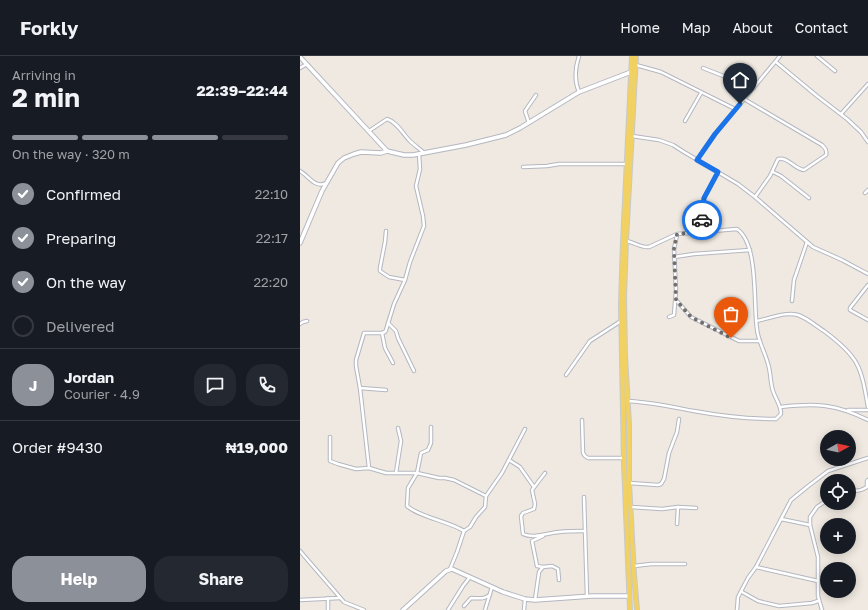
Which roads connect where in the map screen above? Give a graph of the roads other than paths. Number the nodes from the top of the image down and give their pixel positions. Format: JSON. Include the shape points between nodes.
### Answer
{"nodes":[{"id":1,"x":579,"y":56,"type":"edge"},
{"id":2,"x":632,"y":56,"type":"edge"},
{"id":3,"x":636,"y":56,"type":"edge"},
{"id":4,"x":780,"y":56,"type":"edge"},
{"id":5,"x":817,"y":56,"type":"edge"},
{"id":6,"x":300,"y":57,"type":"edge"},
{"id":7,"x":776,"y":62,"type":"junction"},
{"id":8,"x":307,"y":64,"type":"junction"},
{"id":9,"x":636,"y":65,"type":"junction"},
{"id":10,"x":300,"y":68,"type":"edge"},
{"id":11,"x":703,"y":68,"type":"dead end"},
{"id":12,"x":835,"y":71,"type":"dead end"},
{"id":13,"x":632,"y":72,"type":"junction"},
{"id":14,"x":868,"y":84,"type":"edge"},
{"id":15,"x":754,"y":88,"type":"junction"},
{"id":16,"x":579,"y":92,"type":"junction"},
{"id":17,"x":701,"y":94,"type":"junction"},
{"id":18,"x":536,"y":95,"type":"dead end"},
{"id":19,"x":744,"y":99,"type":"junction"},
{"id":20,"x":735,"y":109,"type":"junction"},
{"id":21,"x":841,"y":114,"type":"junction"},
{"id":22,"x":685,"y":121,"type":"dead end"},
{"id":23,"x":529,"y":123,"type":"junction"},
{"id":24,"x":369,"y":131,"type":"junction"},
{"id":25,"x":631,"y":136,"type":"junction"},
{"id":26,"x":868,"y":142,"type":"edge"},
{"id":27,"x":382,"y":146,"type":"junction"},
{"id":28,"x":387,"y":151,"type":"junction"},
{"id":29,"x":381,"y":153,"type":"junction"},
{"id":30,"x":424,"y":153,"type":"junction"},
{"id":31,"x":419,"y":154,"type":"junction"},
{"id":32,"x":697,"y":160,"type":"junction"},
{"id":33,"x":627,"y":164,"type":"junction"},
{"id":34,"x":523,"y":167,"type":"dead end"},
{"id":35,"x":300,"y":170,"type":"edge"},
{"id":36,"x":718,"y":172,"type":"junction"},
{"id":37,"x":773,"y":172,"type":"junction"},
{"id":38,"x":326,"y":183,"type":"junction"},
{"id":39,"x":868,"y":190,"type":"edge"},
{"id":40,"x":865,"y":193,"type":"dead end"},
{"id":41,"x":755,"y":197,"type":"junction"},
{"id":42,"x":809,"y":198,"type":"dead end"},
{"id":43,"x":626,"y":206,"type":"junction"},
{"id":44,"x":386,"y":231,"type":"dead end"},
{"id":45,"x":700,"y":232,"type":"junction"},
{"id":46,"x":677,"y":234,"type":"junction"},
{"id":47,"x":626,"y":241,"type":"junction"},
{"id":48,"x":807,"y":242,"type":"junction"},
{"id":49,"x":300,"y":243,"type":"edge"},
{"id":50,"x":750,"y":250,"type":"junction"},
{"id":51,"x":674,"y":257,"type":"junction"},
{"id":52,"x":868,"y":274,"type":"edge"},
{"id":53,"x":405,"y":280,"type":"junction"},
{"id":54,"x":868,"y":284,"type":"edge"},
{"id":55,"x":676,"y":300,"type":"junction"},
{"id":56,"x":792,"y":301,"type":"dead end"},
{"id":57,"x":669,"y":317,"type":"dead end"},
{"id":58,"x":621,"y":320,"type":"junction"},
{"id":59,"x":868,"y":320,"type":"edge"},
{"id":60,"x":307,"y":321,"type":"dead end"},
{"id":61,"x":756,"y":321,"type":"junction"},
{"id":62,"x":388,"y":323,"type":"junction"},
{"id":63,"x":300,"y":324,"type":"edge"},
{"id":64,"x":382,"y":333,"type":"junction"},
{"id":65,"x":760,"y":341,"type":"junction"},
{"id":66,"x":393,"y":363,"type":"dead end"},
{"id":67,"x":414,"y":371,"type":"dead end"},
{"id":68,"x":566,"y":374,"type":"dead end"},
{"id":69,"x":360,"y":388,"type":"junction"},
{"id":70,"x":386,"y":390,"type":"dead end"},
{"id":71,"x":625,"y":400,"type":"junction"},
{"id":72,"x":781,"y":407,"type":"junction"},
{"id":73,"x":868,"y":408,"type":"edge"},
{"id":74,"x":846,"y":410,"type":"junction"},
{"id":75,"x":679,"y":419,"type":"dead end"},
{"id":76,"x":582,"y":420,"type":"dead end"},
{"id":77,"x":868,"y":420,"type":"edge"},
{"id":78,"x":431,"y":427,"type":"dead end"},
{"id":79,"x":398,"y":428,"type":"dead end"},
{"id":80,"x":525,"y":429,"type":"dead end"},
{"id":81,"x":330,"y":437,"type":"dead end"},
{"id":82,"x":623,"y":458,"type":"junction"},
{"id":83,"x":868,"y":458,"type":"edge"},
{"id":84,"x":509,"y":460,"type":"junction"},
{"id":85,"x":369,"y":468,"type":"junction"},
{"id":86,"x":396,"y":473,"type":"junction"},
{"id":87,"x":545,"y":473,"type":"dead end"},
{"id":88,"x":417,"y":474,"type":"junction"},
{"id":89,"x":868,"y":480,"type":"edge"},
{"id":90,"x":629,"y":483,"type":"junction"},
{"id":91,"x":534,"y":487,"type":"junction"},
{"id":92,"x":856,"y":492,"type":"edge"},
{"id":93,"x":486,"y":496,"type":"junction"},
{"id":94,"x":584,"y":497,"type":"dead end"},
{"id":95,"x":820,"y":506,"type":"edge"},
{"id":96,"x":631,"y":507,"type":"junction"},
{"id":97,"x":678,"y":507,"type":"junction"},
{"id":98,"x":696,"y":508,"type":"dead end"},
{"id":99,"x":781,"y":519,"type":"junction"},
{"id":100,"x":677,"y":524,"type":"dead end"},
{"id":101,"x":810,"y":526,"type":"junction"},
{"id":102,"x":585,"y":530,"type":"junction"},
{"id":103,"x":464,"y":531,"type":"junction"},
{"id":104,"x":545,"y":535,"type":"junction"},
{"id":105,"x":300,"y":551,"type":"edge"},
{"id":106,"x":685,"y":564,"type":"dead end"},
{"id":107,"x":634,"y":566,"type":"junction"},
{"id":108,"x":543,"y":567,"type":"junction"},
{"id":109,"x":756,"y":567,"type":"junction"},
{"id":110,"x":450,"y":569,"type":"junction"},
{"id":111,"x":470,"y":577,"type":"junction"},
{"id":112,"x":559,"y":580,"type":"dead end"},
{"id":113,"x":818,"y":581,"type":"junction"},
{"id":114,"x":492,"y":587,"type":"junction"},
{"id":115,"x":742,"y":592,"type":"junction"},
{"id":116,"x":490,"y":596,"type":"junction"},
{"id":117,"x":587,"y":596,"type":"junction"},
{"id":118,"x":628,"y":596,"type":"junction"},
{"id":119,"x":328,"y":598,"type":"junction"},
{"id":120,"x":340,"y":598,"type":"junction"},
{"id":121,"x":525,"y":598,"type":"junction"},
{"id":122,"x":300,"y":600,"type":"edge"},
{"id":123,"x":535,"y":600,"type":"junction"},
{"id":124,"x":818,"y":601,"type":"junction"},
{"id":125,"x":464,"y":606,"type":"dead end"},
{"id":126,"x":328,"y":610,"type":"edge"},
{"id":127,"x":364,"y":610,"type":"edge"},
{"id":128,"x":403,"y":610,"type":"edge"},
{"id":129,"x":448,"y":610,"type":"edge"},
{"id":130,"x":485,"y":610,"type":"edge"},
{"id":131,"x":524,"y":610,"type":"edge"},
{"id":132,"x":630,"y":610,"type":"edge"},
{"id":133,"x":637,"y":610,"type":"edge"},
{"id":134,"x":736,"y":610,"type":"edge"},
{"id":135,"x":822,"y":610,"type":"edge"}],
"edges":[{"from":1,"to":16,"type":"street","via":[[576,85]]},
{"from":2,"to":13,"type":"main road"},
{"from":3,"to":9,"type":"main road"},
{"from":4,"to":7,"type":"street"},
{"from":5,"to":12,"type":"street"},
{"from":6,"to":8,"type":"street"},
{"from":7,"to":15,"type":"street"},
{"from":7,"to":21,"type":"street"},
{"from":8,"to":10,"type":"street"},
{"from":8,"to":24,"type":"street"},
{"from":9,"to":17,"type":"street","via":[[661,72]]},
{"from":9,"to":25,"type":"main road"},
{"from":11,"to":15,"type":"street"},
{"from":13,"to":16,"type":"street"},
{"from":13,"to":33,"type":"main road"},
{"from":14,"to":21,"type":"street"},
{"from":15,"to":19,"type":"street"},
{"from":16,"to":23,"type":"street"},
{"from":17,"to":20,"type":"street"},
{"from":17,"to":22,"type":"street"},
{"from":18,"to":23,"type":"street","via":[[525,111]]},
{"from":19,"to":20,"type":"street"},
{"from":19,"to":37,"type":"street","via":[[822,145],[826,150],[826,155],[804,170],[784,159],[778,159]]},
{"from":20,"to":32,"type":"street"},
{"from":21,"to":26,"type":"street"},
{"from":23,"to":30,"type":"street","via":[[506,135]]},
{"from":24,"to":27,"type":"street"},
{"from":24,"to":30,"type":"street","via":[[388,119]]},
{"from":25,"to":32,"type":"street","via":[[667,143]]},
{"from":25,"to":43,"type":"main road"},
{"from":27,"to":28,"type":"street"},
{"from":27,"to":29,"type":"street"},
{"from":28,"to":29,"type":"street"},
{"from":28,"to":31,"type":"street","via":[[404,155]]},
{"from":29,"to":38,"type":"street","via":[[360,152],[344,158]]},
{"from":30,"to":31,"type":"street"},
{"from":31,"to":53,"type":"street","via":[[420,169],[416,186],[424,226]]},
{"from":32,"to":36,"type":"street"},
{"from":33,"to":34,"type":"street"},
{"from":33,"to":43,"type":"main road"},
{"from":35,"to":38,"type":"street","via":[[306,178],[316,184]]},
{"from":36,"to":41,"type":"street"},
{"from":36,"to":45,"type":"street","via":[[704,198]]},
{"from":37,"to":41,"type":"street"},
{"from":37,"to":42,"type":"street"},
{"from":38,"to":49,"type":"street"},
{"from":39,"to":40,"type":"street"},
{"from":41,"to":48,"type":"street"},
{"from":43,"to":47,"type":"main road"},
{"from":43,"to":58,"type":"main road"},
{"from":44,"to":53,"type":"street","via":[[380,271]]},
{"from":45,"to":46,"type":"street"},
{"from":45,"to":50,"type":"street","via":[[737,229],[744,236]]},
{"from":46,"to":47,"type":"street","via":[[649,247]]},
{"from":46,"to":51,"type":"street"},
{"from":47,"to":71,"type":"main road"},
{"from":48,"to":52,"type":"street","via":[[817,250]]},
{"from":48,"to":56,"type":"street","via":[[794,280]]},
{"from":50,"to":51,"type":"street"},
{"from":50,"to":61,"type":"street"},
{"from":51,"to":55,"type":"street"},
{"from":53,"to":62,"type":"street"},
{"from":54,"to":59,"type":"street","via":[[850,308]]},
{"from":55,"to":57,"type":"street","via":[[674,315]]},
{"from":55,"to":65,"type":"street","via":[[691,317],[731,338],[740,341]]},
{"from":58,"to":68,"type":"street","via":[[590,341]]},
{"from":58,"to":71,"type":"main road"},
{"from":60,"to":63,"type":"street"},
{"from":61,"to":65,"type":"street"},
{"from":61,"to":73,"type":"street","via":[[787,314],[798,315],[840,343],[850,352],[862,374]]},
{"from":62,"to":64,"type":"street"},
{"from":62,"to":67,"type":"street","via":[[396,331]]},
{"from":64,"to":66,"type":"street","via":[[385,348]]},
{"from":64,"to":69,"type":"street","via":[[367,332],[362,336],[356,366]]},
{"from":65,"to":72,"type":"street","via":[[770,370],[771,386]]},
{"from":69,"to":70,"type":"street"},
{"from":69,"to":85,"type":"street"},
{"from":71,"to":72,"type":"street","via":[[750,419],[776,419],[781,414]]},
{"from":71,"to":82,"type":"main road"},
{"from":71,"to":90,"type":"main road","via":[[629,424]]},
{"from":72,"to":74,"type":"street","via":[[818,405]]},
{"from":73,"to":74,"type":"street"},
{"from":74,"to":77,"type":"street"},
{"from":75,"to":90,"type":"street","via":[[661,484]]},
{"from":76,"to":82,"type":"street","via":[[585,456]]},
{"from":78,"to":88,"type":"street","via":[[431,443],[428,450],[421,453]]},
{"from":79,"to":86,"type":"street","via":[[401,441]]},
{"from":80,"to":84,"type":"street"},
{"from":81,"to":85,"type":"street","via":[[331,461],[356,469]]},
{"from":82,"to":118,"type":"main road"},
{"from":83,"to":99,"type":"street","via":[[822,475],[791,500]]},
{"from":84,"to":91,"type":"street","via":[[520,467]]},
{"from":84,"to":93,"type":"street"},
{"from":85,"to":86,"type":"street"},
{"from":86,"to":88,"type":"street"},
{"from":87,"to":91,"type":"street"},
{"from":88,"to":93,"type":"street","via":[[454,480]]},
{"from":88,"to":103,"type":"street","via":[[408,488],[407,506]]},
{"from":89,"to":92,"type":"street","via":[[867,487]]},
{"from":90,"to":96,"type":"main road"},
{"from":91,"to":104,"type":"street","via":[[532,490],[535,506],[521,516],[524,534]]},
{"from":93,"to":103,"type":"street","via":[[485,507]]},
{"from":94,"to":102,"type":"street"},
{"from":95,"to":101,"type":"street","via":[[810,517]]},
{"from":96,"to":97,"type":"street"},
{"from":96,"to":107,"type":"main road"},
{"from":97,"to":98,"type":"street"},
{"from":97,"to":100,"type":"street"},
{"from":99,"to":101,"type":"street"},
{"from":99,"to":109,"type":"street"},
{"from":101,"to":113,"type":"street","via":[[818,557]]},
{"from":102,"to":104,"type":"street"},
{"from":102,"to":117,"type":"street"},
{"from":103,"to":110,"type":"street"},
{"from":104,"to":108,"type":"street","via":[[532,541],[537,566]]},
{"from":105,"to":120,"type":"street"},
{"from":106,"to":107,"type":"street"},
{"from":107,"to":133,"type":"main road"},
{"from":108,"to":112,"type":"street","via":[[552,566],[558,569]]},
{"from":108,"to":123,"type":"street","via":[[539,572]]},
{"from":109,"to":113,"type":"street"},
{"from":109,"to":115,"type":"street"},
{"from":110,"to":111,"type":"street"},
{"from":110,"to":128,"type":"street"},
{"from":111,"to":114,"type":"street"},
{"from":111,"to":129,"type":"street"},
{"from":113,"to":124,"type":"street"},
{"from":114,"to":116,"type":"street"},
{"from":114,"to":121,"type":"street"},
{"from":115,"to":124,"type":"street","via":[[779,606]]},
{"from":115,"to":134,"type":"street","via":[[738,597]]},
{"from":116,"to":125,"type":"street","via":[[484,599],[471,598]]},
{"from":116,"to":130,"type":"street"},
{"from":117,"to":118,"type":"street"},
{"from":117,"to":123,"type":"street"},
{"from":118,"to":132,"type":"main road"},
{"from":119,"to":120,"type":"street"},
{"from":119,"to":122,"type":"street"},
{"from":119,"to":126,"type":"street"},
{"from":120,"to":127,"type":"street","via":[[347,604]]},
{"from":121,"to":123,"type":"street"},
{"from":121,"to":131,"type":"street"},
{"from":124,"to":135,"type":"street"}]}
